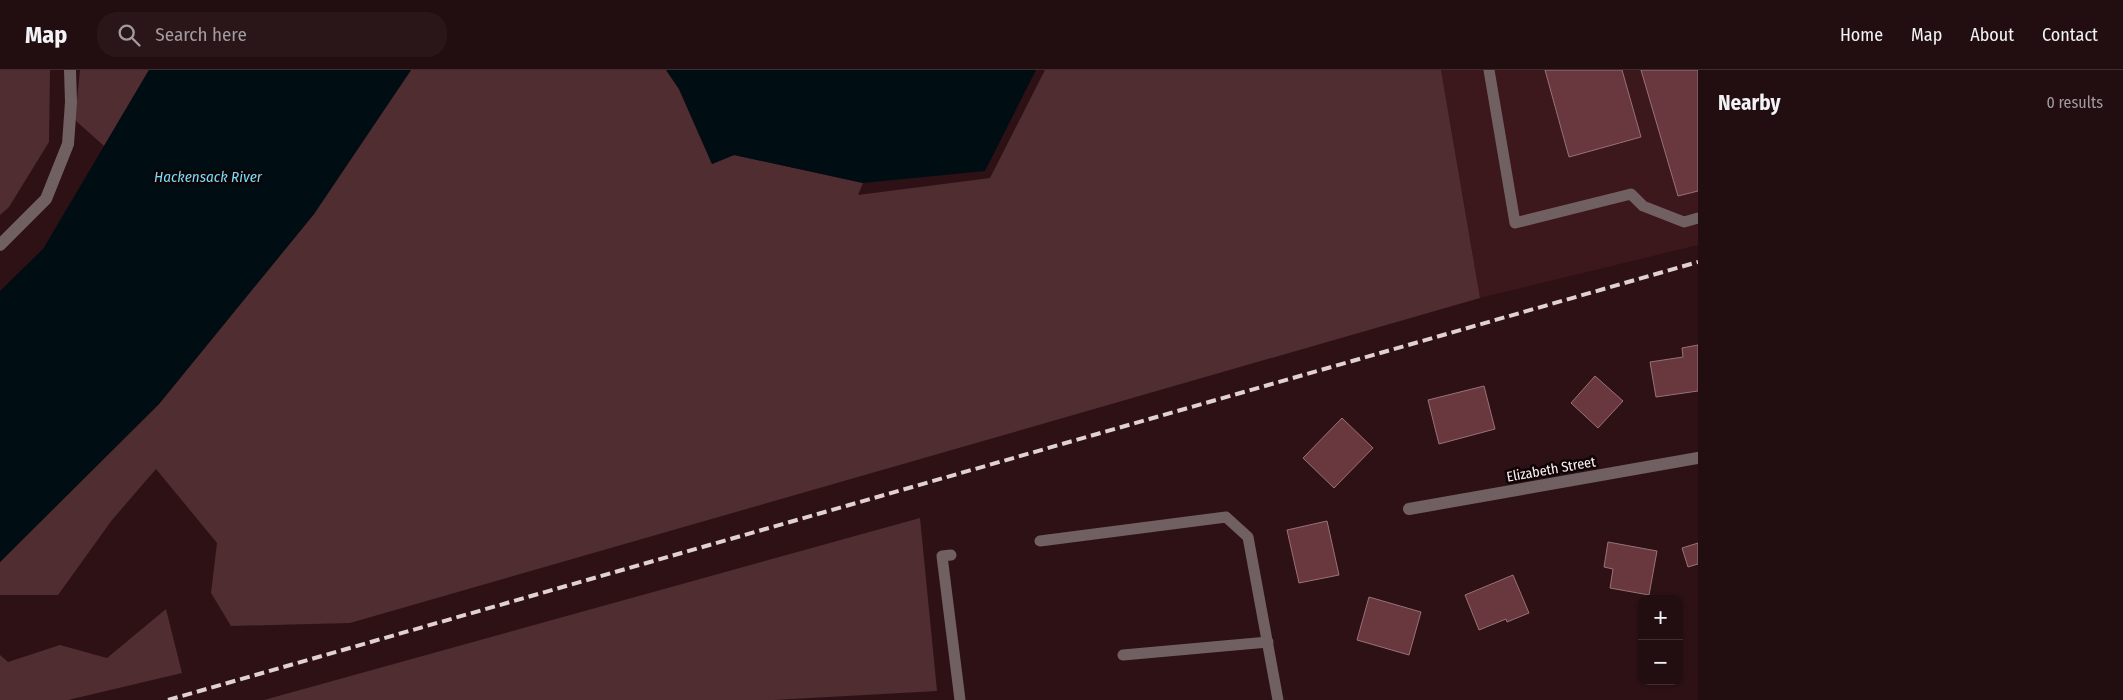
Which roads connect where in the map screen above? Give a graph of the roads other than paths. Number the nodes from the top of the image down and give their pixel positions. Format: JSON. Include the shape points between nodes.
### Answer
{"nodes":[{"id":1,"x":70,"y":70,"type":"edge"},
{"id":2,"x":1488,"y":70,"type":"edge"},
{"id":3,"x":1698,"y":218,"type":"edge"},
{"id":4,"x":0,"y":245,"type":"edge"},
{"id":5,"x":1698,"y":458,"type":"edge"},
{"id":6,"x":1409,"y":509,"type":"dead end"},
{"id":7,"x":1040,"y":540,"type":"dead end"},
{"id":8,"x":951,"y":555,"type":"dead end"},
{"id":9,"x":1268,"y":642,"type":"junction"},
{"id":10,"x":1123,"y":655,"type":"dead end"},
{"id":11,"x":960,"y":700,"type":"edge"},
{"id":12,"x":1278,"y":700,"type":"edge"}],
"edges":[{"from":1,"to":4,"type":"street","via":[[68,144],[46,199]]},
{"from":2,"to":3,"type":"lane","via":[[1515,223],[1632,194],[1643,206],[1684,222]]},
{"from":5,"to":6,"type":"street","name":"Elizabeth Street"},
{"from":7,"to":9,"type":"lane","via":[[1226,517],[1248,537]]},
{"from":8,"to":11,"type":"lane","via":[[942,556]]},
{"from":9,"to":10,"type":"lane"},
{"from":9,"to":12,"type":"lane"}]}
